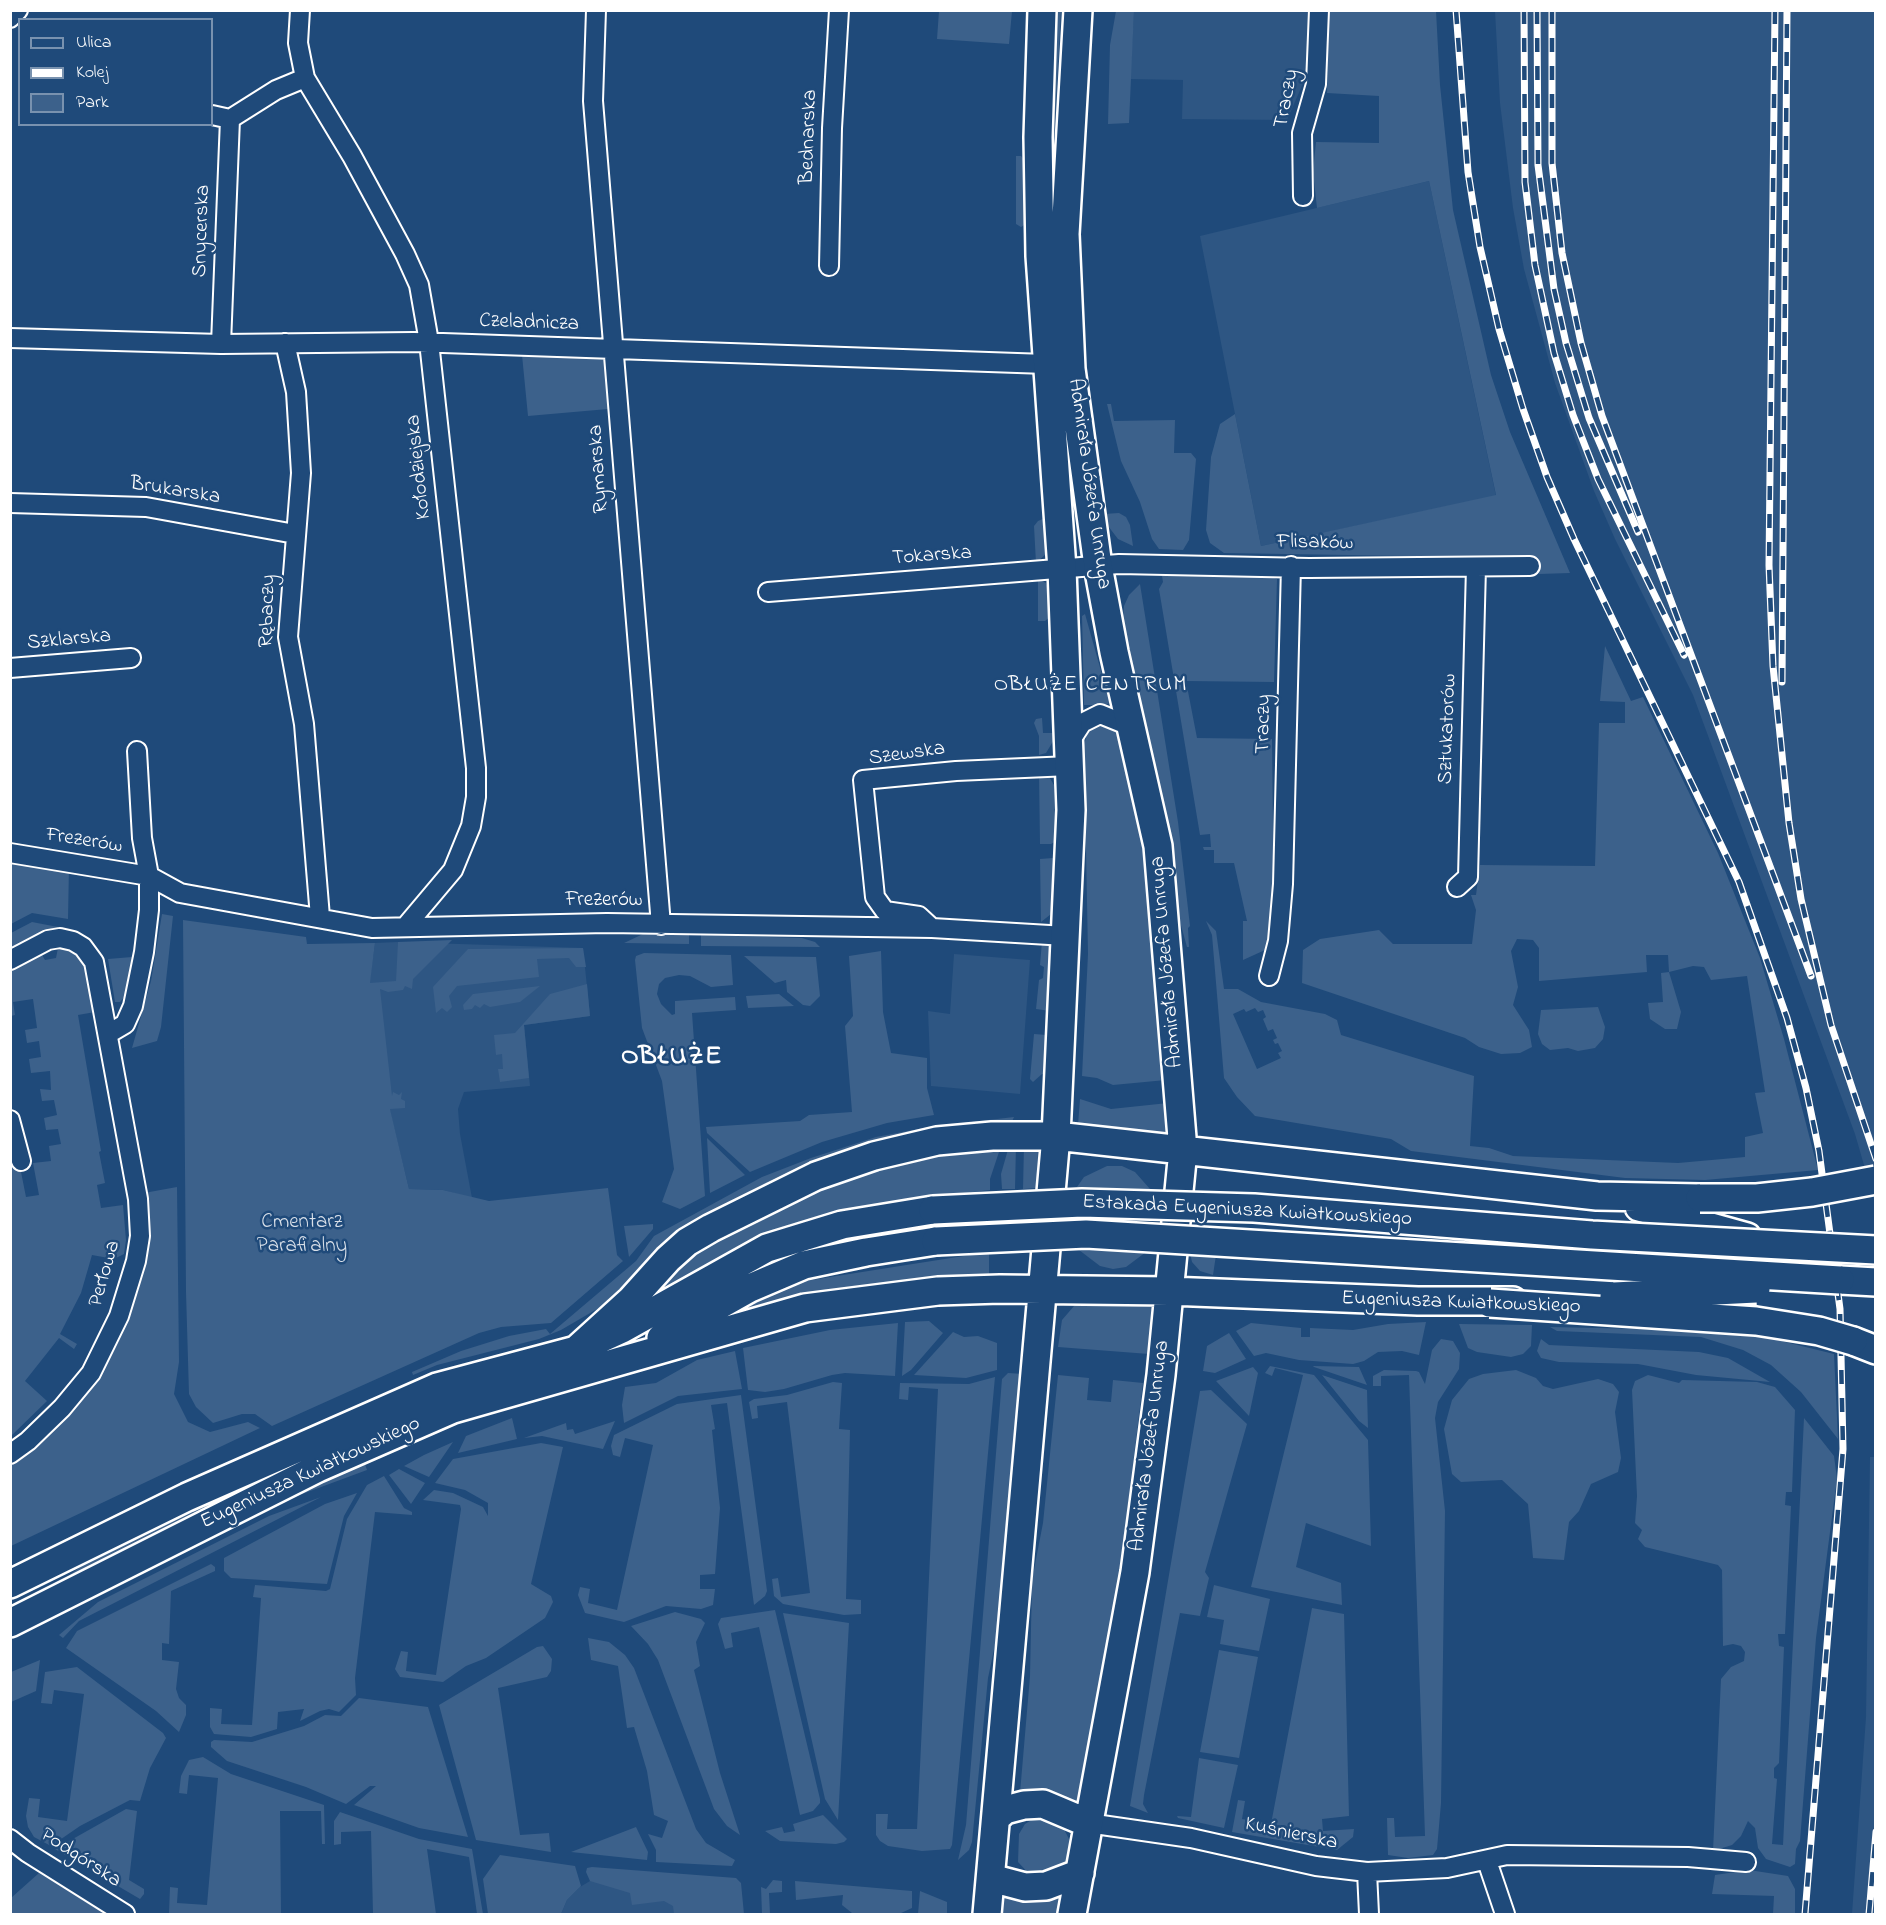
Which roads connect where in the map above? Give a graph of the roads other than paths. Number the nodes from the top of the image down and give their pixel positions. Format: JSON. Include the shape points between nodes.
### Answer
{"nodes":[{"id":1,"x":18,"y":10,"type":"edge"},
{"id":2,"x":300,"y":10,"type":"edge"},
{"id":3,"x":596,"y":10,"type":"edge"},
{"id":4,"x":839,"y":10,"type":"edge"},
{"id":5,"x":1042,"y":10,"type":"edge"},
{"id":6,"x":1078,"y":10,"type":"edge"},
{"id":7,"x":1319,"y":10,"type":"edge"},
{"id":8,"x":10,"y":18,"type":"edge"},
{"id":9,"x":305,"y":78,"type":"junction"},
{"id":10,"x":213,"y":115,"type":"edge"},
{"id":11,"x":230,"y":119,"type":"junction"},
{"id":12,"x":1302,"y":196,"type":"dead end"},
{"id":13,"x":829,"y":266,"type":"dead end"},
{"id":14,"x":10,"y":338,"type":"edge"},
{"id":15,"x":429,"y":342,"type":"junction"},
{"id":16,"x":285,"y":343,"type":"junction"},
{"id":17,"x":221,"y":344,"type":"junction"},
{"id":18,"x":614,"y":350,"type":"junction"},
{"id":19,"x":1046,"y":364,"type":"junction"},
{"id":20,"x":10,"y":503,"type":"edge"},
{"id":21,"x":295,"y":534,"type":"junction"},
{"id":22,"x":1098,"y":566,"type":"junction"},
{"id":23,"x":1291,"y":566,"type":"junction"},
{"id":24,"x":1530,"y":566,"type":"dead end"},
{"id":25,"x":1476,"y":567,"type":"junction"},
{"id":26,"x":1062,"y":569,"type":"junction"},
{"id":27,"x":768,"y":592,"type":"dead end"},
{"id":28,"x":131,"y":658,"type":"dead end"},
{"id":29,"x":10,"y":668,"type":"edge"},
{"id":30,"x":1132,"y":727,"type":"junction"},
{"id":31,"x":137,"y":751,"type":"dead end"},
{"id":32,"x":1069,"y":754,"type":"junction"},
{"id":33,"x":10,"y":853,"type":"edge"},
{"id":34,"x":149,"y":876,"type":"junction"},
{"id":35,"x":1457,"y":887,"type":"dead end"},
{"id":36,"x":320,"y":917,"type":"junction"},
{"id":37,"x":661,"y":925,"type":"junction"},
{"id":38,"x":405,"y":927,"type":"junction"},
{"id":39,"x":932,"y":928,"type":"junction"},
{"id":40,"x":1066,"y":936,"type":"junction"},
{"id":41,"x":10,"y":960,"type":"edge"},
{"id":42,"x":1269,"y":976,"type":"dead end"},
{"id":43,"x":108,"y":1034,"type":"junction"},
{"id":44,"x":10,"y":1120,"type":"edge"},
{"id":45,"x":1056,"y":1136,"type":"junction"},
{"id":46,"x":1183,"y":1150,"type":"junction"},
{"id":47,"x":21,"y":1161,"type":"dead end"},
{"id":48,"x":1875,"y":1180,"type":"edge"},
{"id":49,"x":1597,"y":1196,"type":"junction"},
{"id":50,"x":1768,"y":1244,"type":"junction"},
{"id":51,"x":1875,"y":1250,"type":"edge"},
{"id":52,"x":1840,"y":1280,"type":"junction"},
{"id":53,"x":1875,"y":1282,"type":"edge"},
{"id":54,"x":1042,"y":1290,"type":"junction"},
{"id":55,"x":1169,"y":1291,"type":"junction"},
{"id":56,"x":1490,"y":1303,"type":"junction"},
{"id":57,"x":576,"y":1350,"type":"junction"},
{"id":58,"x":1875,"y":1350,"type":"edge"},
{"id":59,"x":624,"y":1358,"type":"junction"},
{"id":60,"x":10,"y":1454,"type":"edge"},
{"id":61,"x":10,"y":1584,"type":"edge"},
{"id":62,"x":10,"y":1623,"type":"edge"},
{"id":63,"x":996,"y":1818,"type":"junction"},
{"id":64,"x":1088,"y":1823,"type":"junction"},
{"id":65,"x":10,"y":1839,"type":"edge"},
{"id":66,"x":1487,"y":1861,"type":"junction"},
{"id":67,"x":1746,"y":1862,"type":"dead end"},
{"id":68,"x":1367,"y":1872,"type":"junction"},
{"id":69,"x":1080,"y":1873,"type":"junction"},
{"id":70,"x":991,"y":1878,"type":"junction"},
{"id":71,"x":125,"y":1914,"type":"edge"},
{"id":72,"x":987,"y":1914,"type":"edge"},
{"id":73,"x":1072,"y":1914,"type":"edge"},
{"id":74,"x":1369,"y":1914,"type":"edge"},
{"id":75,"x":1504,"y":1914,"type":"edge"}],
"edges":[{"from":1,"to":8,"type":"street"},
{"from":2,"to":9,"type":"street","name":"Kołodziejska","via":[[298,43]]},
{"from":3,"to":18,"type":"street","name":"Rymarska","via":[[593,101]]},
{"from":4,"to":13,"type":"street","name":"Bednarska"},
{"from":5,"to":19,"type":"main road","name":"Admirała Józefa Unruga","via":[[1038,137]]},
{"from":6,"to":22,"type":"main road","name":"Admirała Józefa Unruga","via":[[1065,234],[1067,309],[1071,369]]},
{"from":7,"to":12,"type":"street","name":"Traczy","via":[[1316,84],[1302,133]]},
{"from":9,"to":11,"type":"street","via":[[276,90]]},
{"from":9,"to":15,"type":"street","name":"Kołodziejska","via":[[405,254],[419,285]]},
{"from":10,"to":11,"type":"street"},
{"from":11,"to":17,"type":"street","name":"Snycerska"},
{"from":14,"to":17,"type":"street","name":"Czeladnicza"},
{"from":15,"to":16,"type":"street","name":"Czeladnicza"},
{"from":15,"to":18,"type":"street","name":"Czeladnicza"},
{"from":15,"to":38,"type":"street","name":"Kołodziejska","via":[[476,797],[471,826],[453,870]]},
{"from":16,"to":17,"type":"street","name":"Czeladnicza"},
{"from":16,"to":21,"type":"street","name":"Rębaczy","via":[[296,392],[301,473]]},
{"from":18,"to":19,"type":"street","name":"Czeladnicza"},
{"from":18,"to":37,"type":"street","name":"Rymarska"},
{"from":19,"to":26,"type":"main road","name":"Admirała Józefa Unruga"},
{"from":20,"to":21,"type":"street","name":"Brukarska","via":[[146,507]]},
{"from":21,"to":36,"type":"street","name":"Rębaczy","via":[[288,638],[304,724]]},
{"from":22,"to":23,"type":"street","name":"Flisaków"},
{"from":22,"to":26,"type":"street","name":"Tokarska"},
{"from":22,"to":30,"type":"main road","name":"Admirała Józefa Unruga"},
{"from":23,"to":25,"type":"street","name":"Flisaków"},
{"from":23,"to":42,"type":"street","name":"Traczy","via":[[1283,884],[1278,941]]},
{"from":24,"to":25,"type":"street","name":"Flisaków"},
{"from":25,"to":35,"type":"street","name":"Sztukatorów","via":[[1467,877]]},
{"from":26,"to":27,"type":"street","name":"Tokarska"},
{"from":26,"to":32,"type":"main road","name":"Admirała Józefa Unruga"},
{"from":28,"to":29,"type":"street","name":"Szklarska"},
{"from":30,"to":32,"type":"street","via":[[1100,714],[1082,723]]},
{"from":30,"to":46,"type":"main road","name":"Admirała Józefa Unruga","via":[[1158,846]]},
{"from":31,"to":34,"type":"street","name":"Frezerów","via":[[142,838]]},
{"from":32,"to":39,"type":"street","name":"Szewska","via":[[863,780],[874,897],[885,911],[919,916]]},
{"from":32,"to":40,"type":"main road","name":"Admirała Józefa Unruga"},
{"from":33,"to":34,"type":"street","name":"Frezerów"},
{"from":34,"to":36,"type":"street","name":"Frezerów","via":[[180,893]]},
{"from":34,"to":43,"type":"street","via":[[144,952],[133,1006],[125,1024]]},
{"from":36,"to":38,"type":"street","name":"Frezerów","via":[[372,928]]},
{"from":37,"to":38,"type":"street","name":"Frezerów"},
{"from":37,"to":39,"type":"street","name":"Frezerów"},
{"from":39,"to":40,"type":"street","name":"Frezerów"},
{"from":40,"to":45,"type":"main road","name":"Admirała Józefa Unruga"},
{"from":41,"to":43,"type":"street","name":"Perłowa","via":[[54,939],[73,940],[94,962]]},
{"from":43,"to":60,"type":"street","name":"Perłowa","via":[[138,1199],[140,1236],[136,1261],[119,1316],[90,1373],[62,1408]]},
{"from":44,"to":47,"type":"street"},
{"from":45,"to":46,"type":"main road"},
{"from":45,"to":54,"type":"main road","name":"Admirała Józefa Unruga"},
{"from":45,"to":57,"type":"main road","via":[[992,1136],[937,1142],[874,1156],[816,1176],[687,1242]]},
{"from":46,"to":49,"type":"main road"},
{"from":46,"to":55,"type":"main road","name":"Admirała Józefa Unruga"},
{"from":48,"to":49,"type":"main road","bridge":true,"via":[[1757,1198]]},
{"from":49,"to":50,"type":"main road","bridge":true},
{"from":50,"to":51,"type":"main road","name":"Estakada Eugeniusza Kwiatkowskiego","bridge":true},
{"from":50,"to":57,"type":"main road","name":"Estakada Eugeniusza Kwiatkowskiego","bridge":true,"via":[[1592,1235],[1232,1207],[1083,1203],[933,1210],[842,1225],[767,1248],[622,1329]]},
{"from":52,"to":53,"type":"main road","name":"Estakada Eugeniusza Kwiatkowskiego"},
{"from":52,"to":56,"type":"main road","bridge":true,"via":[[1725,1292]]},
{"from":52,"to":59,"type":"main road","name":"Estakada Eugeniusza Kwiatkowskiego","bridge":true,"via":[[1086,1234],[936,1241],[832,1258],[778,1274]]},
{"from":54,"to":55,"type":"main road","name":"Eugeniusza Kwiatkowskiego"},
{"from":54,"to":59,"type":"main road","name":"Eugeniusza Kwiatkowskiego","via":[[938,1291],[838,1302]]},
{"from":54,"to":63,"type":"main road","name":"Admirała Józefa Unruga"},
{"from":55,"to":56,"type":"main road","name":"Eugeniusza Kwiatkowskiego"},
{"from":55,"to":64,"type":"main road","name":"Admirała Józefa Unruga","via":[[1135,1572]]},
{"from":56,"to":58,"type":"main road","name":"Eugeniusza Kwiatkowskiego","bridge":true,"via":[[1756,1321],[1819,1331]]},
{"from":57,"to":61,"type":"main road","name":"Eugeniusza Kwiatkowskiego","via":[[437,1387],[187,1497]]},
{"from":59,"to":62,"type":"main road","name":"Eugeniusza Kwiatkowskiego","via":[[453,1409],[411,1426]]},
{"from":63,"to":64,"type":"main road","via":[[1005,1810],[1043,1804]]},
{"from":63,"to":70,"type":"main road","name":"Admirała Józefa Unruga"},
{"from":64,"to":68,"type":"street","name":"Kuśnierska","via":[[1191,1838],[1316,1866]]},
{"from":64,"to":69,"type":"main road","name":"Admirała Józefa Unruga"},
{"from":65,"to":71,"type":"street","name":"Podgórska"},
{"from":66,"to":67,"type":"street","name":"Kuśnierska","via":[[1507,1855],[1553,1854]]},
{"from":66,"to":68,"type":"street","name":"Kuśnierska","via":[[1447,1868]]},
{"from":66,"to":75,"type":"street"},
{"from":68,"to":74,"type":"street"},
{"from":69,"to":70,"type":"main road","via":[[1046,1886],[1025,1887]]},
{"from":69,"to":73,"type":"main road","name":"Admirała Józefa Unruga"},
{"from":70,"to":72,"type":"main road","name":"Admirała Józefa Unruga"}]}
